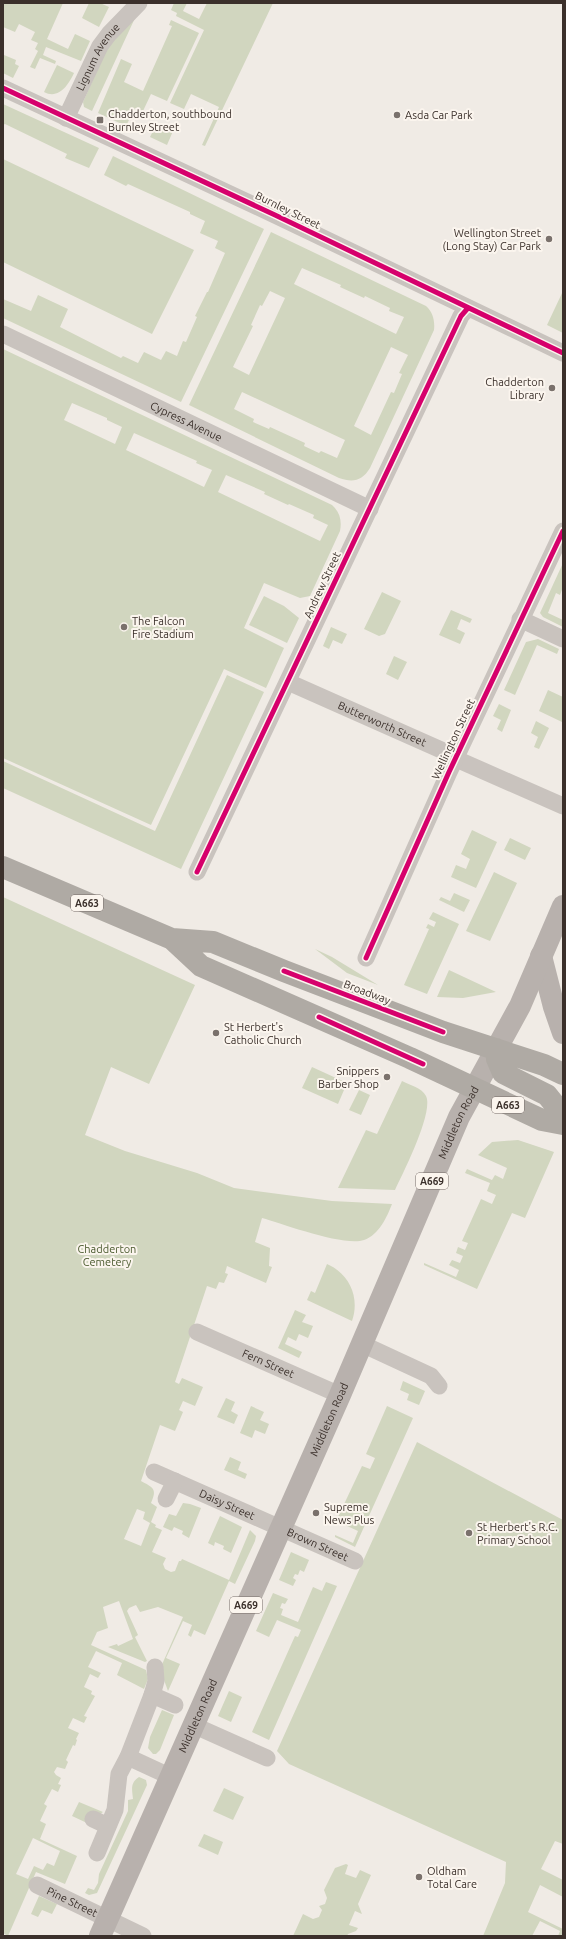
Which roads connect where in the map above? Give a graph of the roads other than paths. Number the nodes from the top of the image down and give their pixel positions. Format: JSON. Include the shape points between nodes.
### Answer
{"nodes":[{"id":1,"x":139,"y":3,"type":"edge"},
{"id":2,"x":3,"y":88,"type":"edge"},
{"id":3,"x":66,"y":118,"type":"junction"},
{"id":4,"x":468,"y":308,"type":"junction"},
{"id":5,"x":3,"y":334,"type":"edge"},
{"id":6,"x":563,"y":353,"type":"edge"},
{"id":7,"x":370,"y":509,"type":"junction"},
{"id":8,"x":563,"y":531,"type":"edge"},
{"id":9,"x":520,"y":619,"type":"junction"},
{"id":10,"x":563,"y":639,"type":"edge"},
{"id":11,"x":288,"y":682,"type":"junction"},
{"id":12,"x":456,"y":757,"type":"junction"},
{"id":13,"x":563,"y":806,"type":"edge"},
{"id":14,"x":3,"y":867,"type":"edge"},
{"id":15,"x":197,"y":872,"type":"dead end"},
{"id":16,"x":563,"y":906,"type":"edge"},
{"id":17,"x":172,"y":939,"type":"junction"},
{"id":18,"x":542,"y":956,"type":"junction"},
{"id":19,"x":366,"y":958,"type":"dead end"},
{"id":20,"x":563,"y":1033,"type":"edge"},
{"id":21,"x":496,"y":1049,"type":"junction"},
{"id":22,"x":563,"y":1074,"type":"edge"},
{"id":23,"x":474,"y":1089,"type":"junction"},
{"id":24,"x":563,"y":1115,"type":"edge"},
{"id":25,"x":563,"y":1124,"type":"edge"},
{"id":26,"x":197,"y":1332,"type":"dead end"},
{"id":27,"x":362,"y":1344,"type":"junction"},
{"id":28,"x":439,"y":1386,"type":"dead end"},
{"id":29,"x":340,"y":1395,"type":"junction"},
{"id":30,"x":154,"y":1472,"type":"dead end"},
{"id":31,"x":174,"y":1481,"type":"junction"},
{"id":32,"x":166,"y":1499,"type":"dead end"},
{"id":33,"x":280,"y":1527,"type":"junction"},
{"id":34,"x":355,"y":1561,"type":"dead end"},
{"id":35,"x":155,"y":1667,"type":"dead end"},
{"id":36,"x":152,"y":1695,"type":"junction"},
{"id":37,"x":176,"y":1705,"type":"dead end"},
{"id":38,"x":194,"y":1725,"type":"junction"},
{"id":39,"x":128,"y":1757,"type":"junction"},
{"id":40,"x":267,"y":1758,"type":"dead end"},
{"id":41,"x":170,"y":1776,"type":"junction"},
{"id":42,"x":93,"y":1819,"type":"dead end"},
{"id":43,"x":108,"y":1826,"type":"junction"},
{"id":44,"x":97,"y":1853,"type":"dead end"},
{"id":45,"x":37,"y":1885,"type":"dead end"},
{"id":46,"x":103,"y":1927,"type":"edge"},
{"id":47,"x":143,"y":1936,"type":"edge"}],
"edges":[{"from":1,"to":3,"type":"street","name":"Lignum Avenue","via":[[100,46]]},
{"from":2,"to":3,"type":"street","name":"Burnley Street"},
{"from":3,"to":4,"type":"street","name":"Burnley Street"},
{"from":4,"to":6,"type":"street","name":"Burnley Street"},
{"from":4,"to":7,"type":"street","name":"Andrew Street","via":[[461,316]]},
{"from":5,"to":7,"type":"street","name":"Cypress Avenue"},
{"from":7,"to":11,"type":"street","name":"Andrew Street"},
{"from":8,"to":9,"type":"street","name":"Wellington Street"},
{"from":9,"to":10,"type":"street"},
{"from":9,"to":12,"type":"street","name":"Wellington Street"},
{"from":11,"to":12,"type":"street","name":"Butterworth Street"},
{"from":11,"to":15,"type":"street","name":"Andrew Street"},
{"from":12,"to":13,"type":"street","name":"Butterworth Street"},
{"from":12,"to":19,"type":"street","name":"Wellington Street"},
{"from":14,"to":17,"type":"highway","name":"Broadway","number":"A663"},
{"from":16,"to":18,"type":"main road","name":"Middleton Road","number":"A669"},
{"from":17,"to":21,"type":"highway","name":"Broadway","number":"A663","via":[[213,942],[443,1032]]},
{"from":17,"to":23,"type":"highway","name":"Broadway","number":"A663","via":[[201,966],[340,1026]]},
{"from":18,"to":20,"type":"main road"},
{"from":18,"to":21,"type":"main road","name":"Middleton Road","number":"A669","via":[[520,1006]]},
{"from":21,"to":22,"type":"highway","name":"Broadway","number":"A663"},
{"from":21,"to":23,"type":"main road","name":"Middleton Road","number":"A669"},
{"from":21,"to":24,"type":"highway","via":[[503,1073],[548,1095]]},
{"from":23,"to":25,"type":"highway","name":"Broadway","number":"A663","via":[[542,1120]]},
{"from":23,"to":27,"type":"main road","name":"Middleton Road","number":"A669","via":[[459,1117]]},
{"from":26,"to":29,"type":"street","name":"Fern Street"},
{"from":27,"to":28,"type":"street","via":[[430,1376]]},
{"from":27,"to":29,"type":"main road","name":"Middleton Road","number":"A669"},
{"from":29,"to":33,"type":"main road","name":"Middleton Road","number":"A669"},
{"from":30,"to":31,"type":"street","name":"Daisy Street"},
{"from":31,"to":32,"type":"street"},
{"from":31,"to":33,"type":"street","name":"Daisy Street"},
{"from":33,"to":34,"type":"street","name":"Brown Street"},
{"from":33,"to":38,"type":"main road","name":"Middleton Road","number":"A669"},
{"from":35,"to":36,"type":"street","via":[[156,1681]]},
{"from":36,"to":37,"type":"street"},
{"from":36,"to":39,"type":"street"},
{"from":38,"to":40,"type":"street"},
{"from":38,"to":41,"type":"main road","name":"Middleton Road","number":"A669"},
{"from":39,"to":41,"type":"street"},
{"from":39,"to":43,"type":"street","via":[[119,1774],[118,1798]]},
{"from":41,"to":46,"type":"main road","name":"Middleton Road","number":"A669"},
{"from":42,"to":43,"type":"street"},
{"from":43,"to":44,"type":"street"},
{"from":45,"to":46,"type":"street","name":"Pine Street"},
{"from":46,"to":47,"type":"street","name":"Pine Street"}]}
